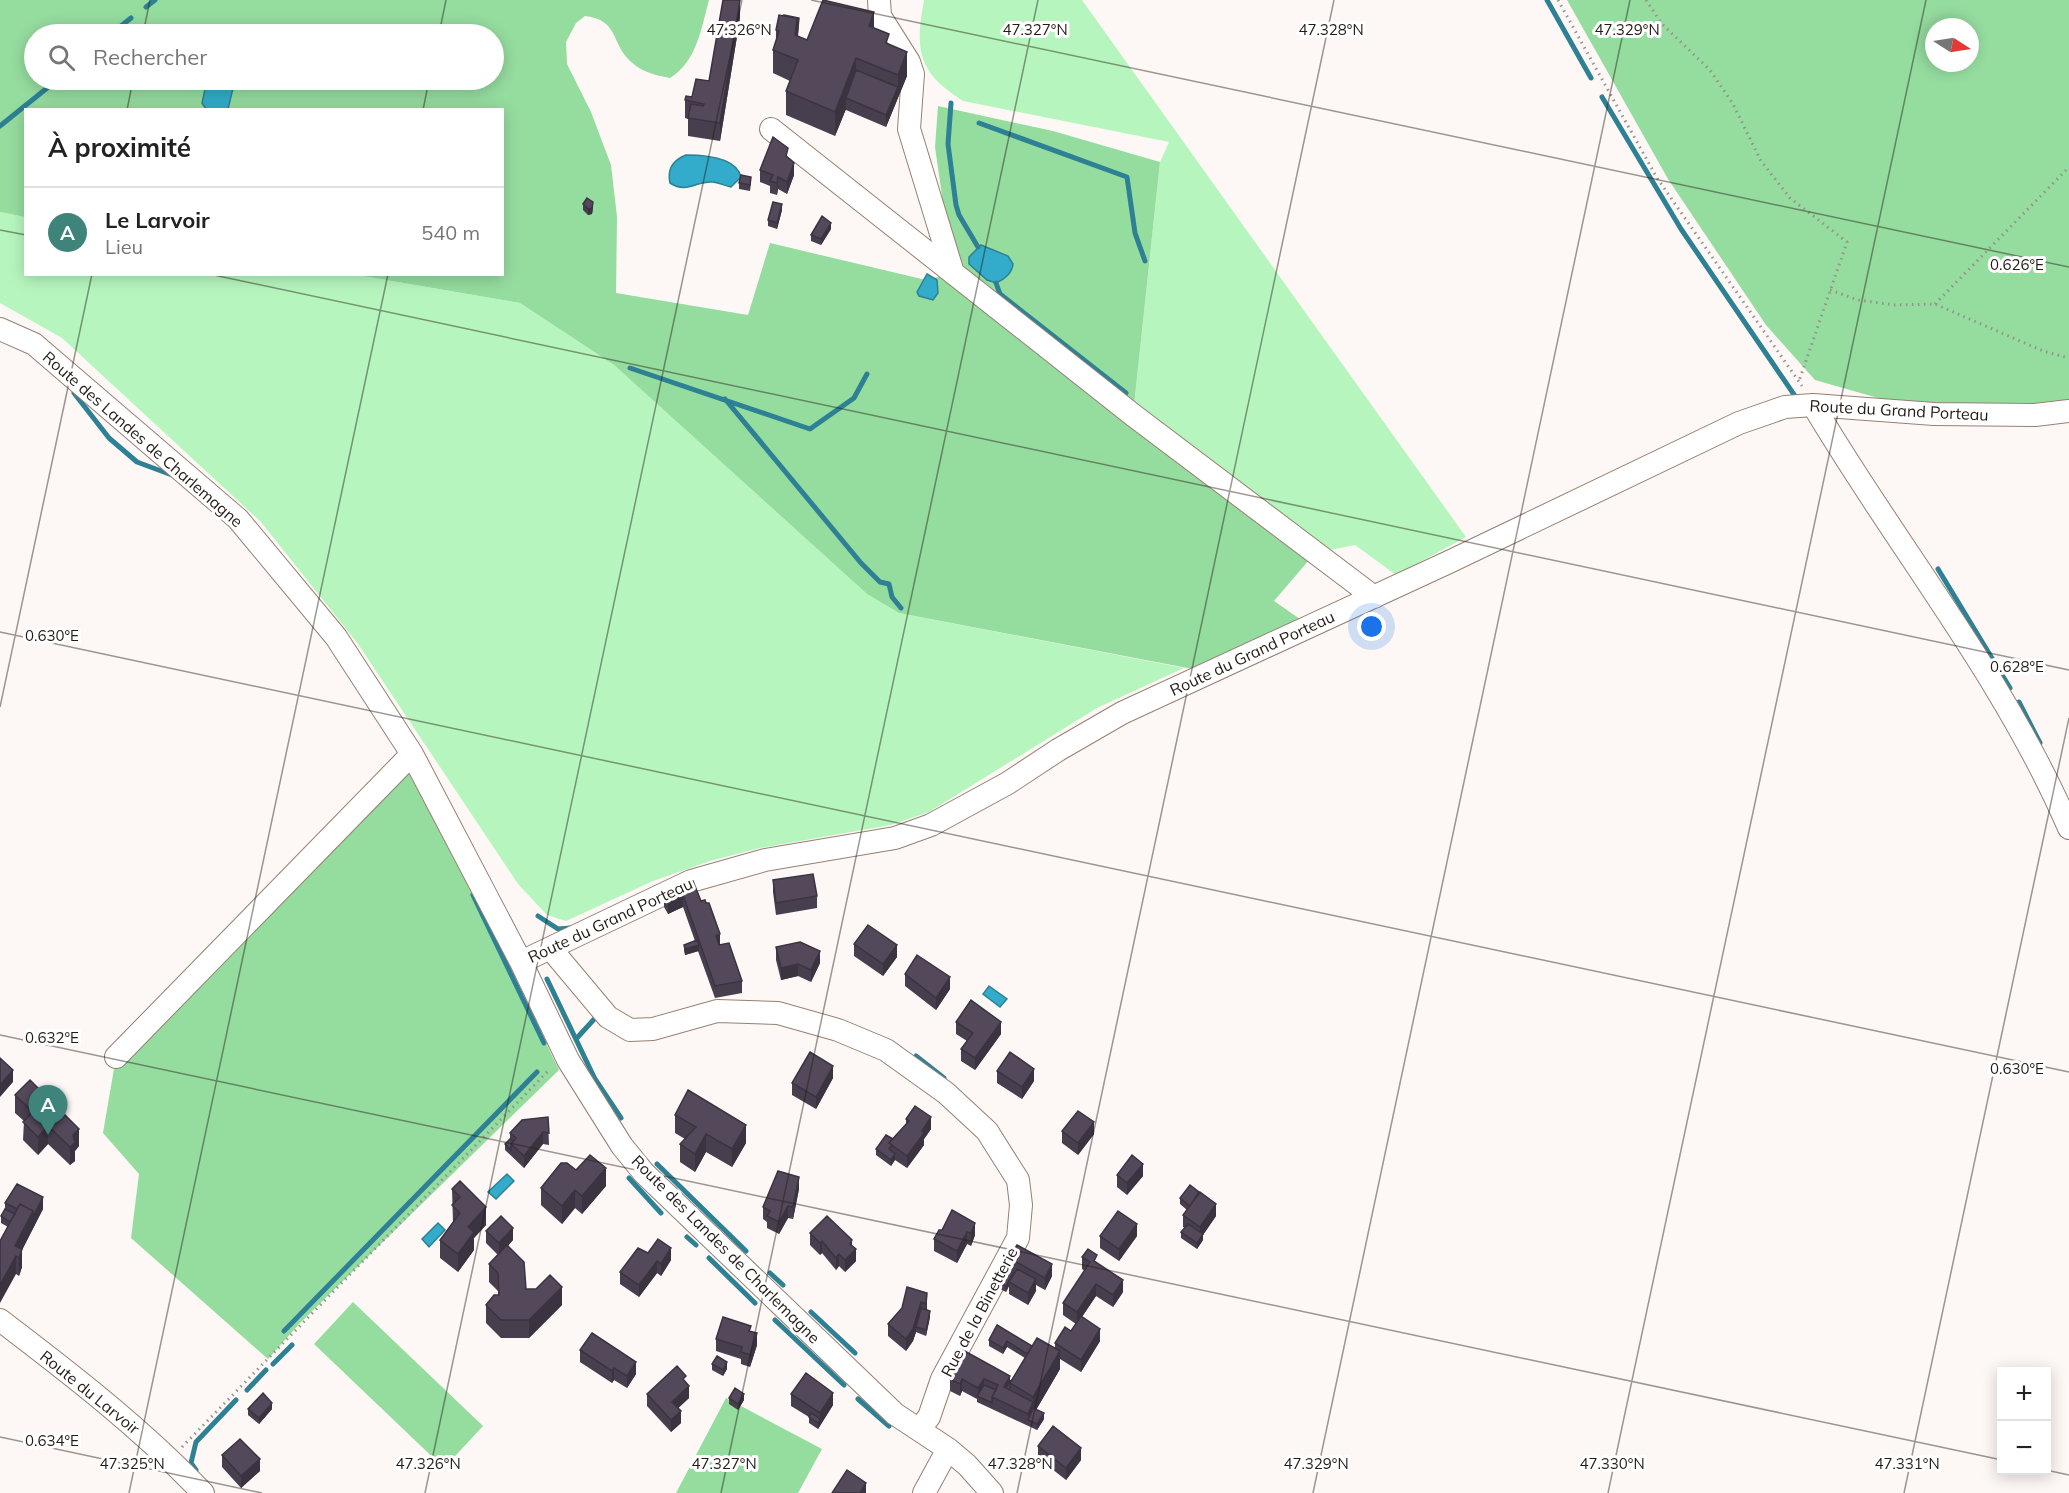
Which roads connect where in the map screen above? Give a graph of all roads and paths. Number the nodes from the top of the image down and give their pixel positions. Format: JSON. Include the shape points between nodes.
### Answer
{"nodes":[{"id":1,"x":879,"y":0,"type":"edge"},
{"id":2,"x":1558,"y":0,"type":"edge"},
{"id":3,"x":1646,"y":0,"type":"edge"},
{"id":4,"x":771,"y":129,"type":"dead end"},
{"id":5,"x":2069,"y":167,"type":"edge"},
{"id":6,"x":953,"y":273,"type":"junction"},
{"id":7,"x":1830,"y":290,"type":"junction"},
{"id":8,"x":1935,"y":304,"type":"junction"},
{"id":9,"x":0,"y":329,"type":"edge"},
{"id":10,"x":2069,"y":358,"type":"edge"},
{"id":11,"x":1798,"y":382,"type":"junction"},
{"id":12,"x":1813,"y":405,"type":"junction"},
{"id":13,"x":2069,"y":411,"type":"edge"},
{"id":14,"x":1374,"y":597,"type":"junction"},
{"id":15,"x":412,"y":754,"type":"junction"},
{"id":16,"x":2069,"y":828,"type":"edge"},
{"id":17,"x":551,"y":949,"type":"junction"},
{"id":18,"x":521,"y":962,"type":"junction"},
{"id":19,"x":116,"y":1057,"type":"dead end"},
{"id":20,"x":568,"y":1060,"type":"junction"},
{"id":21,"x":0,"y":1320,"type":"edge"},
{"id":22,"x":919,"y":1429,"type":"junction"},
{"id":23,"x":948,"y":1449,"type":"junction"},
{"id":24,"x":171,"y":1460,"type":"junction"},
{"id":25,"x":203,"y":1493,"type":"edge"},
{"id":26,"x":924,"y":1493,"type":"edge"},
{"id":27,"x":993,"y":1493,"type":"edge"}],
"edges":[{"from":1,"to":6,"type":"street","via":[[880,16],[913,74],[909,129]]},
{"from":2,"to":11,"type":"path","via":[[1657,178]]},
{"from":3,"to":7,"type":"path","via":[[1662,24],[1710,70],[1733,104],[1761,161],[1790,198],[1847,242]]},
{"from":4,"to":6,"type":"street"},
{"from":5,"to":8,"type":"path"},
{"from":6,"to":14,"type":"street"},
{"from":7,"to":8,"type":"path","via":[[1858,300],[1895,305]]},
{"from":7,"to":11,"type":"path"},
{"from":8,"to":10,"type":"path","via":[[2043,351]]},
{"from":9,"to":15,"type":"street","name":"Route des Landes de Charlemagne","via":[[34,344],[238,519],[336,637]]},
{"from":11,"to":12,"type":"path"},
{"from":12,"to":13,"type":"street","name":"Route du Grand Porteau","via":[[1934,414],[2035,415]]},
{"from":12,"to":14,"type":"street","name":"Route du Grand Porteau","via":[[1785,407],[1739,423]]},
{"from":12,"to":16,"type":"street","via":[[2012,714],[2044,771]]},
{"from":14,"to":17,"type":"street","name":"Route du Grand Porteau","via":[[1122,713],[931,825],[895,838],[765,860],[691,881]]},
{"from":15,"to":18,"type":"street","name":"Route des Landes de Charlemagne"},
{"from":15,"to":19,"type":"street"},
{"from":17,"to":18,"type":"street","name":"Route du Grand Porteau"},
{"from":17,"to":22,"type":"street","name":"Rue de la Binetterie","via":[[608,1017],[630,1030],[653,1029],[717,1011],[778,1013],[838,1030],[886,1050],[946,1093],[987,1131],[1018,1180],[1018,1238],[942,1379],[929,1417]]},
{"from":18,"to":20,"type":"street","name":"Route des Landes de Charlemagne"},
{"from":20,"to":22,"type":"street","name":"Route des Landes de Charlemagne","via":[[622,1146],[644,1173],[895,1414]]},
{"from":20,"to":24,"type":"path","via":[[540,1077]]},
{"from":21,"to":24,"type":"street","name":"Route du Larvoir","via":[[101,1398]]},
{"from":22,"to":23,"type":"street","name":"Route des Landes de Charlemagne"},
{"from":23,"to":26,"type":"street"},
{"from":23,"to":27,"type":"street","name":"Route des Landes de Charlemagne"},
{"from":24,"to":25,"type":"street","name":"Route du Larvoir"}]}
